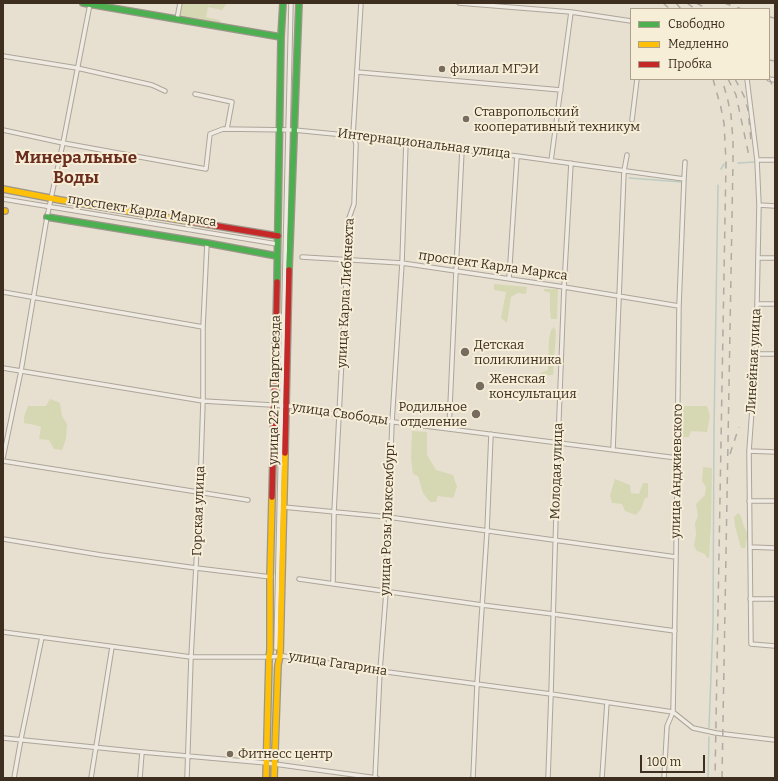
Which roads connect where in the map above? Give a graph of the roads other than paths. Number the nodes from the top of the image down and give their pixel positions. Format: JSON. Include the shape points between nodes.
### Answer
{"nodes":[{"id":1,"x":83,"y":3,"type":"edge"},
{"id":2,"x":180,"y":3,"type":"edge"},
{"id":3,"x":283,"y":3,"type":"edge"},
{"id":4,"x":291,"y":3,"type":"edge"},
{"id":5,"x":299,"y":3,"type":"edge"},
{"id":6,"x":361,"y":3,"type":"edge"},
{"id":7,"x":460,"y":3,"type":"edge"},
{"id":8,"x":93,"y":4,"type":"edge"},
{"id":9,"x":571,"y":12,"type":"junction"},
{"id":10,"x":177,"y":19,"type":"junction"},
{"id":11,"x":630,"y":21,"type":"edge"},
{"id":12,"x":281,"y":37,"type":"junction"},
{"id":13,"x":3,"y":56,"type":"edge"},
{"id":14,"x":77,"y":68,"type":"junction"},
{"id":15,"x":357,"y":72,"type":"junction"},
{"id":16,"x":637,"y":80,"type":"edge"},
{"id":17,"x":747,"y":80,"type":"edge"},
{"id":18,"x":560,"y":90,"type":"junction"},
{"id":19,"x":165,"y":91,"type":"dead end"},
{"id":20,"x":195,"y":94,"type":"dead end"},
{"id":21,"x":632,"y":120,"type":"dead end"},
{"id":22,"x":228,"y":129,"type":"junction"},
{"id":23,"x":3,"y":130,"type":"edge"},
{"id":24,"x":280,"y":130,"type":"junction"},
{"id":25,"x":287,"y":130,"type":"junction"},
{"id":26,"x":294,"y":130,"type":"junction"},
{"id":27,"x":353,"y":135,"type":"junction"},
{"id":28,"x":406,"y":141,"type":"junction"},
{"id":29,"x":63,"y":143,"type":"junction"},
{"id":30,"x":462,"y":150,"type":"junction"},
{"id":31,"x":517,"y":156,"type":"junction"},
{"id":32,"x":626,"y":156,"type":"dead end"},
{"id":33,"x":757,"y":160,"type":"junction"},
{"id":34,"x":775,"y":160,"type":"edge"},
{"id":35,"x":551,"y":161,"type":"junction"},
{"id":36,"x":685,"y":162,"type":"dead end"},
{"id":37,"x":571,"y":163,"type":"junction"},
{"id":38,"x":624,"y":171,"type":"junction"},
{"id":39,"x":684,"y":179,"type":"junction"},
{"id":40,"x":3,"y":189,"type":"edge"},
{"id":41,"x":51,"y":198,"type":"junction"},
{"id":42,"x":3,"y":199,"type":"edge"},
{"id":43,"x":759,"y":205,"type":"junction"},
{"id":44,"x":775,"y":206,"type":"edge"},
{"id":45,"x":49,"y":207,"type":"junction"},
{"id":46,"x":47,"y":217,"type":"junction"},
{"id":47,"x":278,"y":236,"type":"junction"},
{"id":48,"x":208,"y":243,"type":"junction"},
{"id":49,"x":278,"y":244,"type":"junction"},
{"id":50,"x":277,"y":256,"type":"junction"},
{"id":51,"x":302,"y":258,"type":"dead end"},
{"id":52,"x":759,"y":258,"type":"junction"},
{"id":53,"x":775,"y":258,"type":"edge"},
{"id":54,"x":346,"y":260,"type":"junction"},
{"id":55,"x":402,"y":263,"type":"junction"},
{"id":56,"x":456,"y":271,"type":"junction"},
{"id":57,"x":509,"y":279,"type":"junction"},
{"id":58,"x":564,"y":287,"type":"junction"},
{"id":59,"x":3,"y":292,"type":"edge"},
{"id":60,"x":620,"y":296,"type":"junction"},
{"id":61,"x":33,"y":298,"type":"junction"},
{"id":62,"x":757,"y":304,"type":"junction"},
{"id":63,"x":775,"y":304,"type":"edge"},
{"id":64,"x":680,"y":306,"type":"junction"},
{"id":65,"x":203,"y":327,"type":"junction"},
{"id":66,"x":756,"y":354,"type":"junction"},
{"id":67,"x":775,"y":354,"type":"edge"},
{"id":68,"x":3,"y":368,"type":"edge"},
{"id":69,"x":21,"y":371,"type":"junction"},
{"id":70,"x":203,"y":401,"type":"junction"},
{"id":71,"x":274,"y":406,"type":"junction"},
{"id":72,"x":284,"y":406,"type":"junction"},
{"id":73,"x":339,"y":415,"type":"junction"},
{"id":74,"x":392,"y":422,"type":"junction"},
{"id":75,"x":449,"y":429,"type":"junction"},
{"id":76,"x":491,"y":434,"type":"junction"},
{"id":77,"x":558,"y":443,"type":"junction"},
{"id":78,"x":613,"y":450,"type":"junction"},
{"id":79,"x":748,"y":451,"type":"junction"},
{"id":80,"x":775,"y":452,"type":"edge"},
{"id":81,"x":677,"y":458,"type":"junction"},
{"id":82,"x":3,"y":460,"type":"edge"},
{"id":83,"x":200,"y":492,"type":"junction"},
{"id":84,"x":248,"y":500,"type":"dead end"},
{"id":85,"x":749,"y":501,"type":"junction"},
{"id":86,"x":775,"y":501,"type":"edge"},
{"id":87,"x":283,"y":507,"type":"junction"},
{"id":88,"x":334,"y":512,"type":"junction"},
{"id":89,"x":388,"y":517,"type":"junction"},
{"id":90,"x":487,"y":531,"type":"junction"},
{"id":91,"x":3,"y":539,"type":"edge"},
{"id":92,"x":556,"y":541,"type":"junction"},
{"id":93,"x":750,"y":548,"type":"junction"},
{"id":94,"x":775,"y":548,"type":"edge"},
{"id":95,"x":676,"y":557,"type":"junction"},
{"id":96,"x":196,"y":568,"type":"junction"},
{"id":97,"x":270,"y":577,"type":"junction"},
{"id":98,"x":280,"y":577,"type":"junction"},
{"id":99,"x":299,"y":579,"type":"dead end"},
{"id":100,"x":333,"y":584,"type":"junction"},
{"id":101,"x":386,"y":592,"type":"junction"},
{"id":102,"x":750,"y":599,"type":"junction"},
{"id":103,"x":775,"y":599,"type":"edge"},
{"id":104,"x":482,"y":605,"type":"junction"},
{"id":105,"x":553,"y":614,"type":"junction"},
{"id":106,"x":675,"y":631,"type":"junction"},
{"id":107,"x":3,"y":632,"type":"edge"},
{"id":108,"x":42,"y":637,"type":"junction"},
{"id":109,"x":775,"y":646,"type":"edge"},
{"id":110,"x":112,"y":647,"type":"junction"},
{"id":111,"x":276,"y":648,"type":"dead end"},
{"id":112,"x":280,"y":656,"type":"junction"},
{"id":113,"x":269,"y":657,"type":"junction"},
{"id":114,"x":191,"y":658,"type":"junction"},
{"id":115,"x":380,"y":671,"type":"junction"},
{"id":116,"x":477,"y":684,"type":"junction"},
{"id":117,"x":552,"y":694,"type":"junction"},
{"id":118,"x":606,"y":702,"type":"junction"},
{"id":119,"x":673,"y":712,"type":"junction"},
{"id":120,"x":3,"y":738,"type":"edge"},
{"id":121,"x":21,"y":739,"type":"junction"},
{"id":122,"x":775,"y":740,"type":"edge"},
{"id":123,"x":95,"y":747,"type":"junction"},
{"id":124,"x":142,"y":752,"type":"junction"},
{"id":125,"x":188,"y":756,"type":"junction"},
{"id":126,"x":267,"y":763,"type":"junction"},
{"id":127,"x":274,"y":765,"type":"junction"},
{"id":128,"x":14,"y":778,"type":"edge"},
{"id":129,"x":91,"y":778,"type":"edge"},
{"id":130,"x":140,"y":778,"type":"edge"},
{"id":131,"x":187,"y":778,"type":"edge"},
{"id":132,"x":266,"y":778,"type":"edge"},
{"id":133,"x":274,"y":778,"type":"edge"},
{"id":134,"x":376,"y":778,"type":"edge"},
{"id":135,"x":474,"y":778,"type":"edge"},
{"id":136,"x":548,"y":778,"type":"edge"},
{"id":137,"x":602,"y":778,"type":"edge"},
{"id":138,"x":664,"y":778,"type":"edge"}],
"edges":[{"from":1,"to":8,"type":"main road"},
{"from":2,"to":10,"type":"street"},
{"from":3,"to":12,"type":"main road","name":"улица 22-го Партсъезда"},
{"from":4,"to":25,"type":"street"},
{"from":5,"to":26,"type":"main road","name":"улица 22-го Партсъезда"},
{"from":6,"to":15,"type":"street","name":"улица Карла Либкнехта"},
{"from":7,"to":9,"type":"street"},
{"from":8,"to":10,"type":"main road"},
{"from":8,"to":14,"type":"street"},
{"from":9,"to":11,"type":"street"},
{"from":9,"to":18,"type":"street"},
{"from":10,"to":12,"type":"main road"},
{"from":12,"to":24,"type":"main road","name":"улица 22-го Партсъезда"},
{"from":13,"to":14,"type":"street"},
{"from":14,"to":19,"type":"street","via":[[152,85]]},
{"from":14,"to":29,"type":"street"},
{"from":15,"to":18,"type":"street"},
{"from":15,"to":27,"type":"street","name":"улица Карла Либкнехта"},
{"from":16,"to":21,"type":"street"},
{"from":17,"to":33,"type":"street","name":"Линейная улица"},
{"from":18,"to":35,"type":"street"},
{"from":20,"to":22,"type":"street","via":[[232,102]]},
{"from":22,"to":24,"type":"street","name":"Интернациональная улица"},
{"from":22,"to":29,"type":"street","name":"Интернациональная улица","via":[[210,134],[206,169]]},
{"from":23,"to":29,"type":"street"},
{"from":24,"to":25,"type":"street","name":"Интернациональная улица"},
{"from":24,"to":47,"type":"main road","name":"улица 22-го Партсъезда"},
{"from":25,"to":26,"type":"street","name":"Интернациональная улица"},
{"from":25,"to":72,"type":"street"},
{"from":26,"to":27,"type":"street","name":"Интернациональная улица"},
{"from":26,"to":72,"type":"main road","name":"улица 22-го Партсъезда"},
{"from":27,"to":28,"type":"street","name":"Интернациональная улица"},
{"from":27,"to":54,"type":"street","name":"улица Карла Либкнехта","via":[[356,144],[354,204],[348,221]]},
{"from":28,"to":30,"type":"street","name":"Интернациональная улица"},
{"from":28,"to":55,"type":"street","name":"улица Розы Люксембург"},
{"from":29,"to":41,"type":"street"},
{"from":30,"to":31,"type":"street","name":"Интернациональная улица"},
{"from":30,"to":56,"type":"street"},
{"from":31,"to":35,"type":"street","name":"Интернациональная улица"},
{"from":31,"to":57,"type":"street"},
{"from":32,"to":38,"type":"street"},
{"from":33,"to":34,"type":"street"},
{"from":33,"to":43,"type":"street","name":"Линейная улица"},
{"from":35,"to":37,"type":"street","name":"Интернациональная улица"},
{"from":36,"to":39,"type":"street","name":"улица Анджиевского"},
{"from":37,"to":38,"type":"street","name":"Интернациональная улица"},
{"from":37,"to":58,"type":"street","name":"Молодая улица"},
{"from":38,"to":39,"type":"street","name":"Интернациональная улица"},
{"from":38,"to":60,"type":"street"},
{"from":39,"to":64,"type":"street","name":"улица Анджиевского"},
{"from":40,"to":41,"type":"main road","name":"проспект Карла Маркса"},
{"from":41,"to":45,"type":"street"},
{"from":41,"to":47,"type":"main road","name":"проспект Карла Маркса"},
{"from":42,"to":45,"type":"street","name":"проспект Карла Маркса"},
{"from":43,"to":44,"type":"street"},
{"from":43,"to":52,"type":"street","name":"Линейная улица"},
{"from":45,"to":46,"type":"street"},
{"from":45,"to":49,"type":"street","name":"проспект Карла Маркса"},
{"from":46,"to":48,"type":"main road","name":"проспект Карла Маркса"},
{"from":46,"to":61,"type":"street"},
{"from":47,"to":49,"type":"main road","name":"улица 22-го Партсъезда"},
{"from":48,"to":50,"type":"main road","name":"проспект Карла Маркса"},
{"from":48,"to":65,"type":"street","name":"Горская улица"},
{"from":49,"to":50,"type":"main road","name":"улица 22-го Партсъезда"},
{"from":50,"to":71,"type":"main road","name":"улица 22-го Партсъезда"},
{"from":51,"to":54,"type":"street","name":"проспект Карла Маркса"},
{"from":52,"to":53,"type":"street"},
{"from":52,"to":62,"type":"street","name":"Линейная улица"},
{"from":54,"to":55,"type":"street","name":"проспект Карла Маркса"},
{"from":54,"to":73,"type":"street","name":"улица Карла Либкнехта"},
{"from":55,"to":56,"type":"street","name":"проспект Карла Маркса"},
{"from":55,"to":74,"type":"street","name":"улица Розы Люксембург"},
{"from":56,"to":57,"type":"street","name":"проспект Карла Маркса"},
{"from":56,"to":75,"type":"street"},
{"from":57,"to":58,"type":"street","name":"проспект Карла Маркса"},
{"from":58,"to":60,"type":"street","name":"проспект Карла Маркса"},
{"from":58,"to":77,"type":"street","name":"Молодая улица"},
{"from":59,"to":61,"type":"street"},
{"from":60,"to":64,"type":"street","name":"проспект Карла Маркса"},
{"from":60,"to":78,"type":"street"},
{"from":61,"to":65,"type":"street"},
{"from":61,"to":69,"type":"street"},
{"from":62,"to":63,"type":"street"},
{"from":62,"to":66,"type":"street","name":"Линейная улица"},
{"from":64,"to":81,"type":"street","name":"улица Анджиевского"},
{"from":65,"to":70,"type":"street","name":"Горская улица"},
{"from":66,"to":67,"type":"street"},
{"from":66,"to":79,"type":"street","name":"Линейная улица"},
{"from":68,"to":69,"type":"street","name":"улица Свободы"},
{"from":69,"to":70,"type":"street","name":"улица Свободы"},
{"from":69,"to":82,"type":"street"},
{"from":70,"to":71,"type":"street","name":"улица Свободы"},
{"from":70,"to":83,"type":"street","name":"Горская улица"},
{"from":71,"to":72,"type":"street","name":"улица Свободы"},
{"from":71,"to":97,"type":"main road","name":"улица 22-го Партсъезда"},
{"from":72,"to":73,"type":"street","name":"улица Свободы"},
{"from":72,"to":87,"type":"main road","name":"улица 22-го Партсъезда"},
{"from":72,"to":98,"type":"street"},
{"from":73,"to":74,"type":"street","name":"улица Свободы"},
{"from":73,"to":88,"type":"street","name":"улица Карла Либкнехта"},
{"from":74,"to":75,"type":"street","name":"улица Свободы"},
{"from":74,"to":89,"type":"street","name":"улица Розы Люксембург"},
{"from":75,"to":76,"type":"street","name":"улица Свободы"},
{"from":76,"to":77,"type":"street","name":"улица Свободы"},
{"from":76,"to":90,"type":"street"},
{"from":77,"to":78,"type":"street","name":"улица Свободы"},
{"from":77,"to":92,"type":"street","name":"Молодая улица"},
{"from":78,"to":81,"type":"street","name":"улица Свободы"},
{"from":79,"to":80,"type":"street"},
{"from":79,"to":85,"type":"street","name":"Линейная улица"},
{"from":81,"to":95,"type":"street","name":"улица Анджиевского"},
{"from":82,"to":83,"type":"street"},
{"from":83,"to":84,"type":"street"},
{"from":83,"to":96,"type":"street","name":"Горская улица"},
{"from":85,"to":86,"type":"street"},
{"from":85,"to":93,"type":"street","name":"Линейная улица"},
{"from":87,"to":88,"type":"street"},
{"from":87,"to":98,"type":"main road","name":"улица 22-го Партсъезда"},
{"from":88,"to":89,"type":"street"},
{"from":88,"to":100,"type":"street","name":"улица Карла Либкнехта"},
{"from":89,"to":90,"type":"street"},
{"from":89,"to":101,"type":"street","name":"улица Розы Люксембург"},
{"from":90,"to":92,"type":"street"},
{"from":90,"to":104,"type":"street"},
{"from":91,"to":96,"type":"street"},
{"from":92,"to":95,"type":"street"},
{"from":92,"to":105,"type":"street","name":"Молодая улица"},
{"from":93,"to":94,"type":"street"},
{"from":93,"to":102,"type":"street","name":"Линейная улица"},
{"from":95,"to":106,"type":"street","name":"улица Анджиевского"},
{"from":96,"to":97,"type":"street"},
{"from":96,"to":114,"type":"street","name":"Горская улица"},
{"from":97,"to":98,"type":"street"},
{"from":97,"to":113,"type":"main road","name":"улица 22-го Партсъезда"},
{"from":98,"to":111,"type":"street"},
{"from":98,"to":112,"type":"main road","name":"улица 22-го Партсъезда"},
{"from":99,"to":100,"type":"street"},
{"from":100,"to":101,"type":"street"},
{"from":101,"to":104,"type":"street"},
{"from":101,"to":115,"type":"street","name":"улица Розы Люксембург"},
{"from":102,"to":103,"type":"street"},
{"from":102,"to":109,"type":"street","name":"Линейная улица","via":[[751,644]]},
{"from":104,"to":105,"type":"street"},
{"from":104,"to":116,"type":"street"},
{"from":105,"to":106,"type":"street"},
{"from":105,"to":117,"type":"street","name":"Молодая улица"},
{"from":106,"to":119,"type":"street","name":"улица Анджиевского"},
{"from":107,"to":108,"type":"street","name":"улица Гагарина"},
{"from":108,"to":110,"type":"street","name":"улица Гагарина"},
{"from":108,"to":121,"type":"street"},
{"from":110,"to":114,"type":"street","name":"улица Гагарина"},
{"from":110,"to":123,"type":"street"},
{"from":112,"to":113,"type":"street","name":"улица Гагарина"},
{"from":112,"to":115,"type":"street","name":"улица Гагарина"},
{"from":112,"to":127,"type":"main road","name":"улица 22-го Партсъезда"},
{"from":113,"to":114,"type":"street","name":"улица Гагарина"},
{"from":113,"to":126,"type":"main road","name":"улица 22-го Партсъезда"},
{"from":114,"to":125,"type":"street","name":"Горская улица"},
{"from":115,"to":116,"type":"street","name":"улица Гагарина"},
{"from":115,"to":134,"type":"street","name":"улица Розы Люксембург"},
{"from":116,"to":117,"type":"street","name":"улица Гагарина"},
{"from":116,"to":135,"type":"street"},
{"from":117,"to":118,"type":"street","name":"улица Гагарина"},
{"from":117,"to":136,"type":"street","name":"Молодая улица"},
{"from":118,"to":119,"type":"street","name":"улица Гагарина"},
{"from":118,"to":137,"type":"street"},
{"from":119,"to":122,"type":"street","via":[[693,728]]},
{"from":119,"to":138,"type":"street","name":"улица Анджиевского","via":[[667,726]]},
{"from":120,"to":121,"type":"street"},
{"from":121,"to":123,"type":"street"},
{"from":121,"to":128,"type":"street"},
{"from":123,"to":124,"type":"street"},
{"from":123,"to":129,"type":"street"},
{"from":124,"to":125,"type":"street"},
{"from":124,"to":130,"type":"street"},
{"from":125,"to":126,"type":"street"},
{"from":125,"to":131,"type":"street","name":"Горская улица"},
{"from":126,"to":127,"type":"street"},
{"from":126,"to":132,"type":"main road","name":"улица 22-го Партсъезда"},
{"from":127,"to":133,"type":"main road","name":"улица 22-го Партсъезда"},
{"from":127,"to":134,"type":"street"}]}
